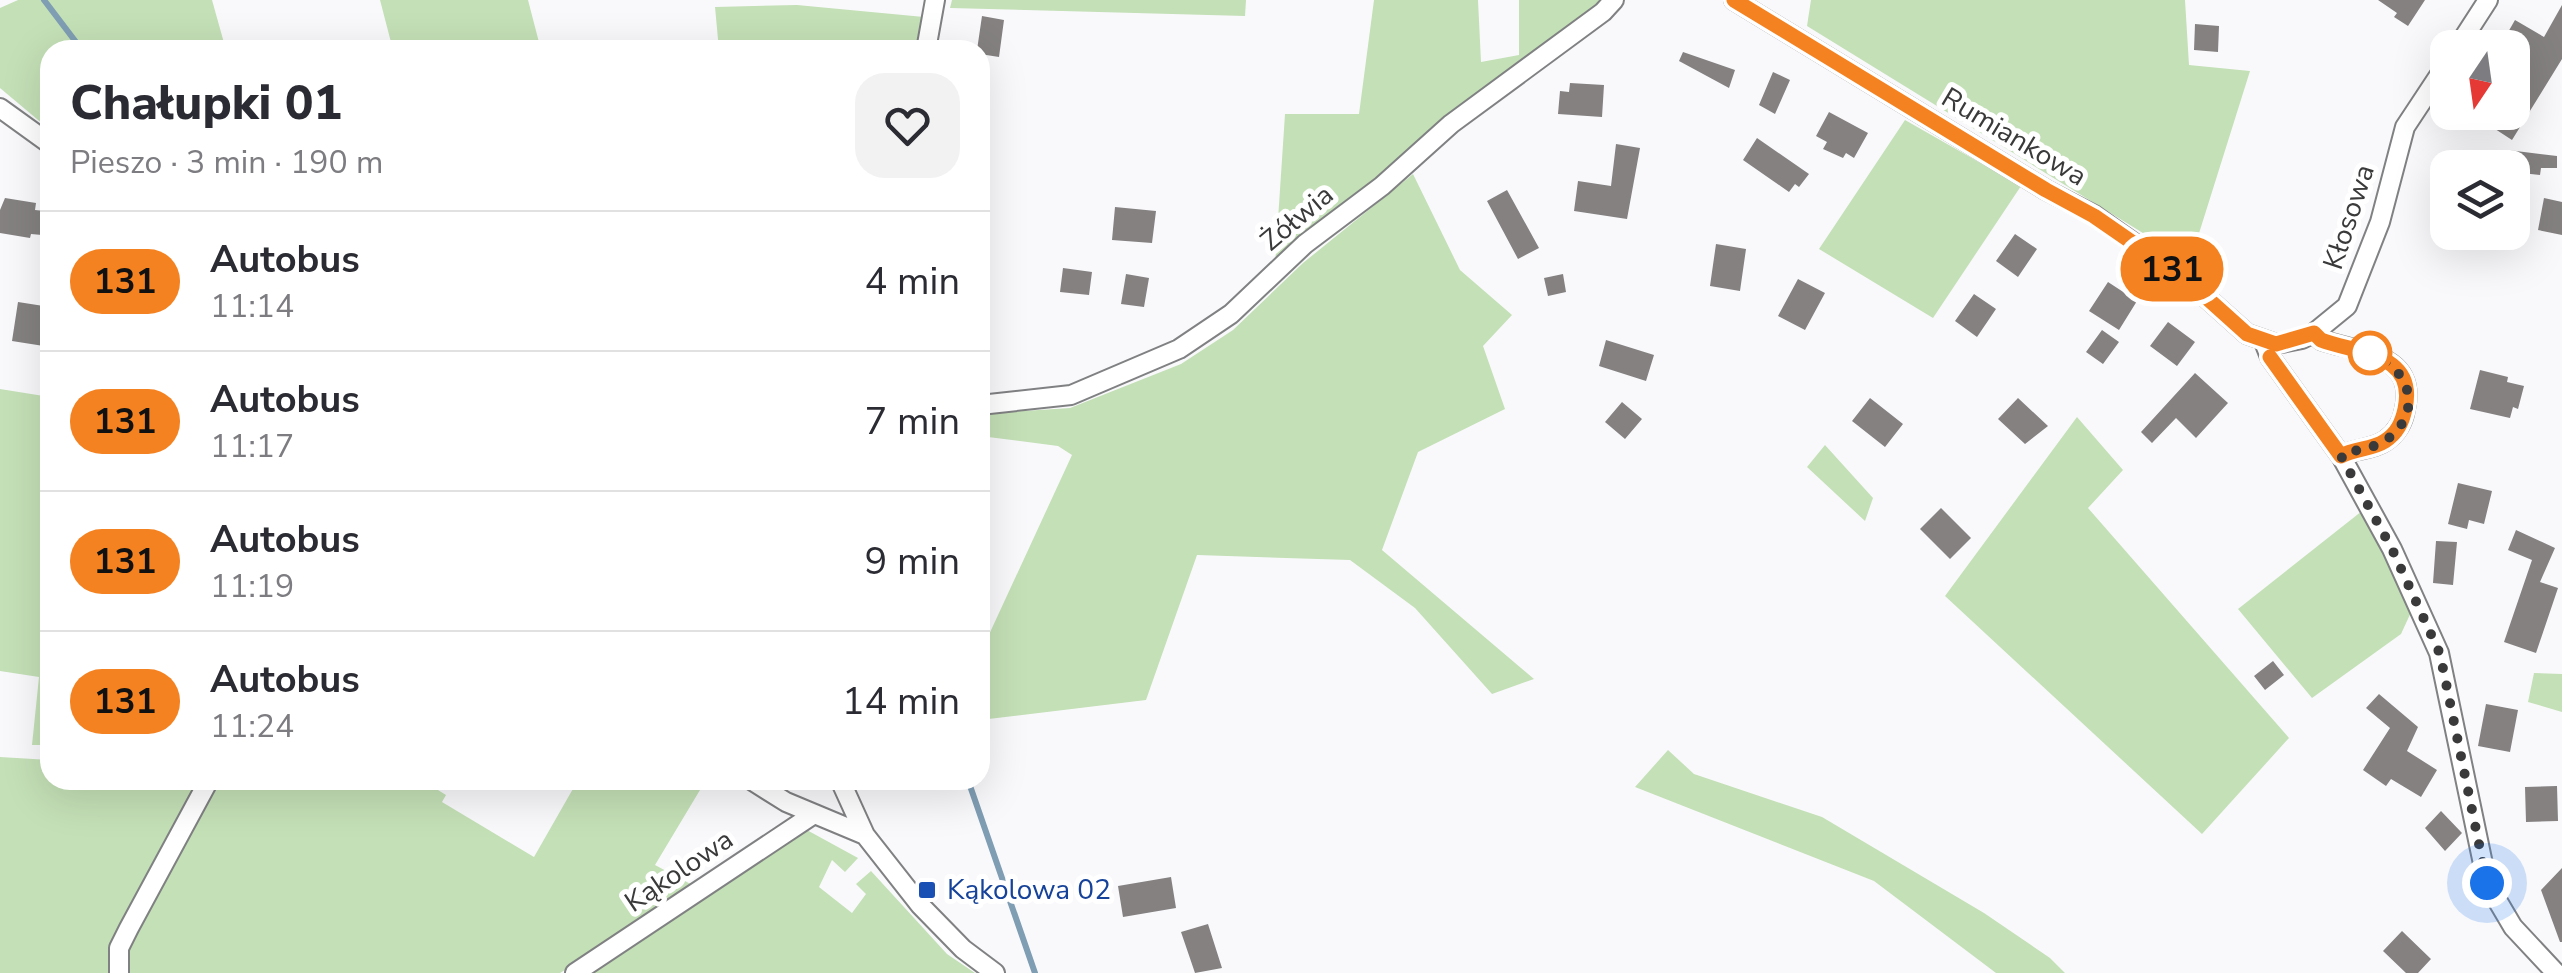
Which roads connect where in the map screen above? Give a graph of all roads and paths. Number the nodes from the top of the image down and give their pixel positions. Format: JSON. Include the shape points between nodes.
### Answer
{"nodes":[{"id":1,"x":935,"y":0,"type":"edge"},
{"id":2,"x":1614,"y":0,"type":"edge"},
{"id":3,"x":1734,"y":0,"type":"edge"},
{"id":4,"x":2488,"y":0,"type":"edge"},
{"id":5,"x":2469,"y":30,"type":"edge"},
{"id":6,"x":928,"y":40,"type":"edge"},
{"id":7,"x":2430,"y":89,"type":"edge"},
{"id":8,"x":0,"y":108,"type":"edge"},
{"id":9,"x":40,"y":137,"type":"edge"},
{"id":10,"x":2314,"y":333,"type":"junction"},
{"id":11,"x":2264,"y":342,"type":"junction"},
{"id":12,"x":990,"y":405,"type":"edge"},
{"id":13,"x":2341,"y":456,"type":"junction"},
{"id":14,"x":203,"y":790,"type":"edge"},
{"id":15,"x":770,"y":790,"type":"edge"},
{"id":16,"x":845,"y":790,"type":"edge"},
{"id":17,"x":814,"y":814,"type":"junction"},
{"id":18,"x":865,"y":835,"type":"junction"},
{"id":19,"x":119,"y":973,"type":"edge"},
{"id":20,"x":575,"y":973,"type":"edge"},
{"id":21,"x":995,"y":973,"type":"edge"},
{"id":22,"x":2556,"y":973,"type":"edge"}],
"edges":[{"from":1,"to":6,"type":"street"},
{"from":2,"to":12,"type":"street","name":"Żółwia","via":[[1451,124],[1230,314],[1179,349],[1071,396]]},
{"from":3,"to":11,"type":"street","name":"Rumiankowa","via":[[2094,216]]},
{"from":4,"to":5,"type":"street"},
{"from":7,"to":10,"type":"street","name":"Kłosowa","via":[[2405,127],[2380,222],[2347,306]]},
{"from":8,"to":9,"type":"street"},
{"from":10,"to":11,"type":"street"},
{"from":10,"to":13,"type":"street","via":[[2386,360],[2407,386],[2398,430],[2382,444]]},
{"from":11,"to":13,"type":"street","name":"Rumiankowa"},
{"from":13,"to":22,"type":"street","name":"Rumiankowa","via":[[2440,654],[2487,883],[2513,927]]},
{"from":14,"to":19,"type":"street","via":[[128,928]]},
{"from":15,"to":17,"type":"street"},
{"from":16,"to":18,"type":"street"},
{"from":17,"to":18,"type":"street"},
{"from":17,"to":20,"type":"street","name":"Kąkolowa"},
{"from":18,"to":21,"type":"street","via":[[920,906]]}]}
